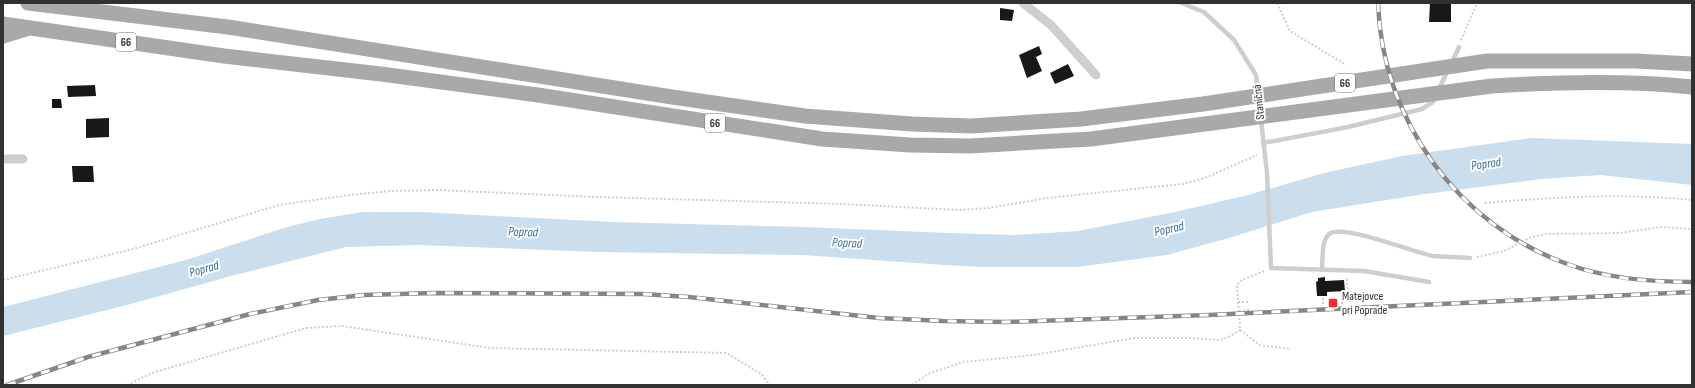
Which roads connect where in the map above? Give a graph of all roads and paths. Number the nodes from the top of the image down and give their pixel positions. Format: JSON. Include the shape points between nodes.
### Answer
{"nodes":[{"id":1,"x":28,"y":3,"type":"edge"},
{"id":2,"x":1023,"y":3,"type":"edge"},
{"id":3,"x":1181,"y":3,"type":"edge"},
{"id":4,"x":1277,"y":3,"type":"edge"},
{"id":5,"x":1477,"y":3,"type":"edge"},
{"id":6,"x":3,"y":24,"type":"edge"},
{"id":7,"x":29,"y":28,"type":"junction"},
{"id":8,"x":3,"y":36,"type":"edge"},
{"id":9,"x":1459,"y":47,"type":"joint"},
{"id":10,"x":1692,"y":64,"type":"edge"},
{"id":11,"x":1346,"y":65,"type":"dead end"},
{"id":12,"x":1096,"y":75,"type":"dead end"},
{"id":13,"x":1692,"y":87,"type":"edge"},
{"id":14,"x":1263,"y":143,"type":"junction"},
{"id":15,"x":1264,"y":151,"type":"junction"},
{"id":16,"x":3,"y":159,"type":"edge"},
{"id":17,"x":23,"y":159,"type":"dead end"},
{"id":18,"x":1692,"y":200,"type":"edge"},
{"id":19,"x":1485,"y":203,"type":"dead end"},
{"id":20,"x":1692,"y":229,"type":"edge"},
{"id":21,"x":1470,"y":258,"type":"joint"},
{"id":22,"x":1271,"y":268,"type":"junction"},
{"id":23,"x":1322,"y":269,"type":"junction"},
{"id":24,"x":1347,"y":270,"type":"junction"},
{"id":25,"x":3,"y":280,"type":"edge"},
{"id":26,"x":1429,"y":282,"type":"dead end"},
{"id":27,"x":1348,"y":297,"type":"dead end"},
{"id":28,"x":1323,"y":298,"type":"dead end"},
{"id":29,"x":1342,"y":298,"type":"dead end"},
{"id":30,"x":1238,"y":302,"type":"junction"},
{"id":31,"x":1249,"y":302,"type":"dead end"},
{"id":32,"x":1323,"y":306,"type":"dead end"},
{"id":33,"x":1342,"y":306,"type":"dead end"},
{"id":34,"x":1239,"y":310,"type":"junction"},
{"id":35,"x":1249,"y":310,"type":"dead end"},
{"id":36,"x":1240,"y":330,"type":"junction"},
{"id":37,"x":1291,"y":349,"type":"dead end"},
{"id":38,"x":127,"y":385,"type":"edge"},
{"id":39,"x":770,"y":385,"type":"edge"},
{"id":40,"x":912,"y":385,"type":"edge"}],
"edges":[{"from":1,"to":10,"type":"main road","number":"66","via":[[228,27],[806,116],[971,126],[1081,119],[1203,104],[1487,61],[1636,61]]},
{"from":2,"to":12,"type":"street","via":[[1051,25]]},
{"from":3,"to":14,"type":"lane","name":"Staničná","via":[[1204,12],[1234,40],[1256,75]]},
{"from":4,"to":11,"type":"path","via":[[1290,31]]},
{"from":5,"to":9,"type":"path"},
{"from":6,"to":7,"type":"main road","number":"66"},
{"from":7,"to":8,"type":"main road"},
{"from":7,"to":13,"type":"main road","number":"66","via":[[224,56],[530,94],[822,139],[917,145],[970,146],[1092,140],[1492,86],[1637,82]]},
{"from":9,"to":14,"type":"lane","via":[[1432,102],[1422,109],[1348,127]]},
{"from":14,"to":15,"type":"lane","name":"Staničná"},
{"from":15,"to":22,"type":"lane","name":"Staničná"},
{"from":15,"to":25,"type":"path","via":[[1205,178],[1183,184],[958,210],[438,190],[350,195],[279,206],[140,247]]},
{"from":16,"to":17,"type":"street"},
{"from":18,"to":19,"type":"path","via":[[1629,195]]},
{"from":20,"to":21,"type":"path","via":[[1661,227],[1620,233],[1546,234],[1532,237],[1504,251]]},
{"from":21,"to":23,"type":"lane","via":[[1432,256],[1366,236],[1339,231],[1330,233],[1324,240]]},
{"from":22,"to":23,"type":"lane"},
{"from":22,"to":30,"type":"path","via":[[1242,280],[1238,285]]},
{"from":23,"to":24,"type":"lane"},
{"from":24,"to":26,"type":"lane"},
{"from":24,"to":27,"type":"path"},
{"from":28,"to":32,"type":"path"},
{"from":29,"to":33,"type":"path"},
{"from":30,"to":31,"type":"path"},
{"from":30,"to":34,"type":"path"},
{"from":34,"to":35,"type":"path"},
{"from":34,"to":36,"type":"path"},
{"from":36,"to":37,"type":"path","via":[[1260,345]]},
{"from":36,"to":40,"type":"path","via":[[1220,340],[1135,338],[1034,355],[964,362],[930,373]]},
{"from":38,"to":39,"type":"path","via":[[152,373],[306,328],[342,326],[490,348],[727,353],[761,374]]}]}
